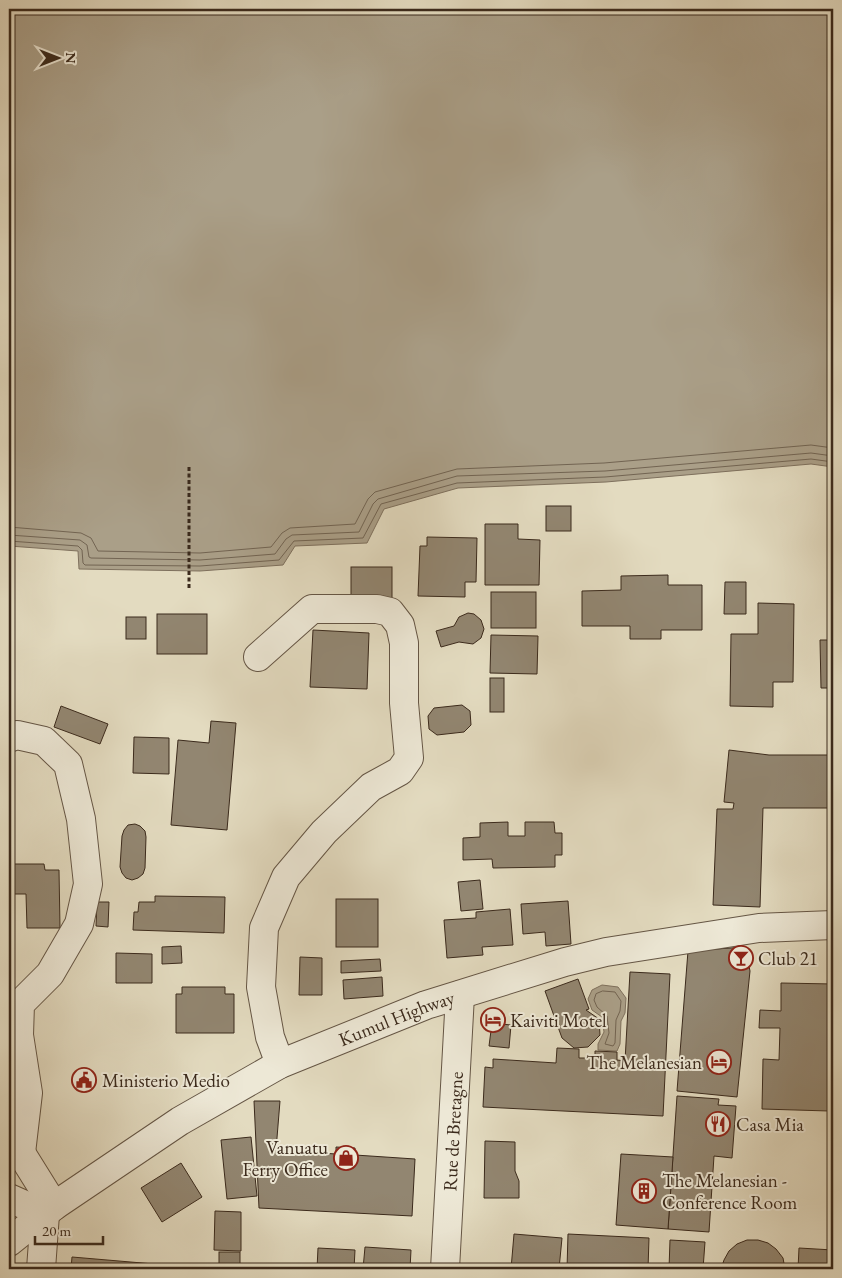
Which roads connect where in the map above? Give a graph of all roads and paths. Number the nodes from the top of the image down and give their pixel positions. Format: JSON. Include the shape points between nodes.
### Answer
{"nodes":[{"id":1,"x":189,"y":466,"type":"dead end"},
{"id":2,"x":189,"y":588,"type":"dead end"},
{"id":3,"x":258,"y":657,"type":"dead end"},
{"id":4,"x":9,"y":738,"type":"edge"},
{"id":5,"x":833,"y":925,"type":"edge"},
{"id":6,"x":460,"y":995,"type":"junction"},
{"id":7,"x":280,"y":1064,"type":"junction"},
{"id":8,"x":15,"y":1146,"type":"edge"},
{"id":9,"x":9,"y":1198,"type":"edge"},
{"id":10,"x":49,"y":1210,"type":"junction"},
{"id":11,"x":9,"y":1242,"type":"edge"},
{"id":12,"x":41,"y":1269,"type":"edge"},
{"id":13,"x":445,"y":1269,"type":"edge"}],
"edges":[{"from":1,"to":2,"type":"path"},
{"from":3,"to":7,"type":"street","via":[[312,609],[390,612],[400,625],[404,643],[404,703],[410,758],[400,771],[371,787],[324,832],[286,877],[264,928],[262,987],[270,1037]]},
{"from":4,"to":8,"type":"street","via":[[17,735],[44,741],[68,764],[81,819],[88,884],[79,924],[50,974],[20,1004],[19,1035],[28,1093]]},
{"from":5,"to":6,"type":"street","name":"Kumul Highway","via":[[759,928],[606,952]]},
{"from":6,"to":7,"type":"street","name":"Kumul Highway","via":[[426,1005]]},
{"from":6,"to":13,"type":"street","name":"Rue de Bretagne"},
{"from":7,"to":10,"type":"street","name":"Kumul Highway","via":[[180,1121]]},
{"from":8,"to":10,"type":"street"},
{"from":9,"to":10,"type":"street"},
{"from":10,"to":11,"type":"street","name":"Kumul Highway"},
{"from":10,"to":12,"type":"street"}]}
